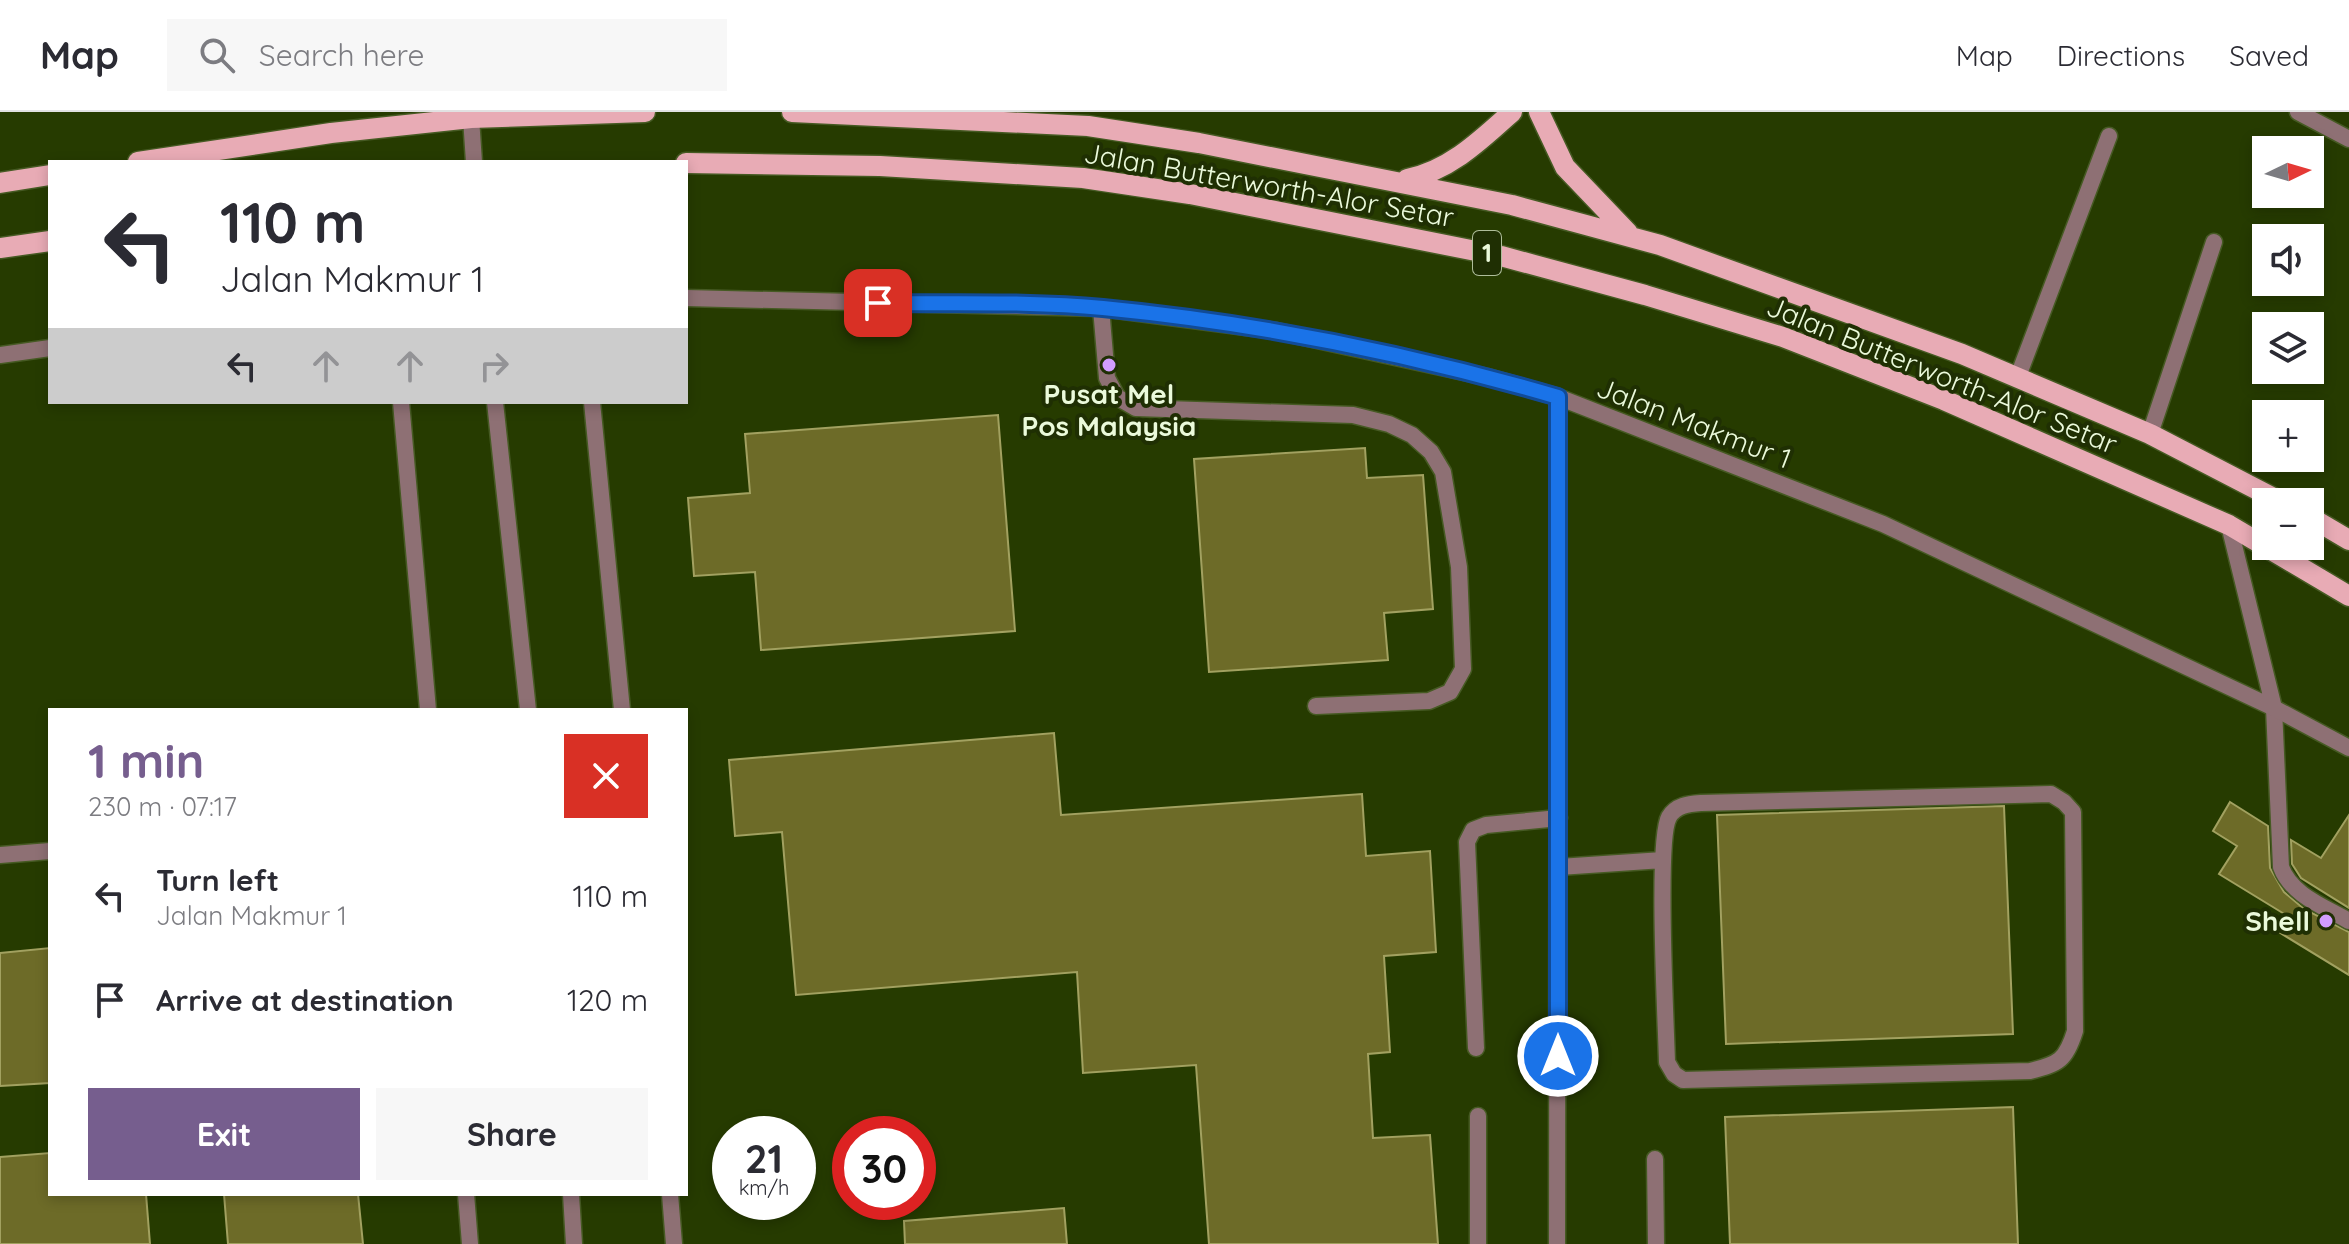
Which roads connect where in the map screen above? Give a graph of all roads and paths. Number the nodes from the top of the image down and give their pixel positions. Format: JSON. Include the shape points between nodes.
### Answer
{"nodes":[{"id":1,"x":645,"y":112,"type":"edge"},
{"id":2,"x":792,"y":112,"type":"edge"},
{"id":3,"x":1512,"y":112,"type":"edge"},
{"id":4,"x":1539,"y":112,"type":"edge"},
{"id":5,"x":2298,"y":112,"type":"edge"},
{"id":6,"x":471,"y":118,"type":"junction"},
{"id":7,"x":2109,"y":136,"type":"dead end"},
{"id":8,"x":2349,"y":139,"type":"edge"},
{"id":9,"x":151,"y":160,"type":"edge"},
{"id":10,"x":474,"y":160,"type":"edge"},
{"id":11,"x":688,"y":163,"type":"edge"},
{"id":12,"x":48,"y":175,"type":"edge"},
{"id":13,"x":1399,"y":181,"type":"junction"},
{"id":14,"x":0,"y":183,"type":"edge"},
{"id":15,"x":1634,"y":238,"type":"junction"},
{"id":16,"x":48,"y":241,"type":"edge"},
{"id":17,"x":2214,"y":242,"type":"dead end"},
{"id":18,"x":0,"y":248,"type":"edge"},
{"id":19,"x":688,"y":298,"type":"edge"},
{"id":20,"x":1101,"y":308,"type":"junction"},
{"id":21,"x":48,"y":348,"type":"edge"},
{"id":22,"x":0,"y":355,"type":"edge"},
{"id":23,"x":2017,"y":379,"type":"junction"},
{"id":24,"x":1558,"y":397,"type":"junction"},
{"id":25,"x":401,"y":404,"type":"edge"},
{"id":26,"x":495,"y":404,"type":"edge"},
{"id":27,"x":592,"y":404,"type":"edge"},
{"id":28,"x":2150,"y":434,"type":"junction"},
{"id":29,"x":2254,"y":488,"type":"edge"},
{"id":30,"x":2229,"y":525,"type":"junction"},
{"id":31,"x":2324,"y":525,"type":"edge"},
{"id":32,"x":2349,"y":540,"type":"edge"},
{"id":33,"x":2349,"y":596,"type":"edge"},
{"id":34,"x":1316,"y":706,"type":"dead end"},
{"id":35,"x":428,"y":708,"type":"edge"},
{"id":36,"x":528,"y":708,"type":"edge"},
{"id":37,"x":622,"y":708,"type":"edge"},
{"id":38,"x":2274,"y":708,"type":"junction"},
{"id":39,"x":2349,"y":748,"type":"edge"},
{"id":40,"x":1559,"y":818,"type":"junction"},
{"id":41,"x":48,"y":851,"type":"edge"},
{"id":42,"x":0,"y":855,"type":"edge"},
{"id":43,"x":1663,"y":860,"type":"junction"},
{"id":44,"x":1559,"y":867,"type":"junction"},
{"id":45,"x":2349,"y":921,"type":"edge"},
{"id":46,"x":1476,"y":1048,"type":"dead end"},
{"id":47,"x":1478,"y":1116,"type":"dead end"},
{"id":48,"x":1655,"y":1159,"type":"dead end"},
{"id":49,"x":466,"y":1196,"type":"edge"},
{"id":50,"x":571,"y":1196,"type":"edge"},
{"id":51,"x":670,"y":1196,"type":"edge"},
{"id":52,"x":470,"y":1244,"type":"edge"},
{"id":53,"x":574,"y":1244,"type":"edge"},
{"id":54,"x":674,"y":1244,"type":"edge"},
{"id":55,"x":1478,"y":1244,"type":"edge"},
{"id":56,"x":1557,"y":1244,"type":"edge"},
{"id":57,"x":1656,"y":1244,"type":"edge"}],
"edges":[{"from":1,"to":6,"type":"main road"},
{"from":2,"to":13,"type":"main road","name":"Jalan Butterworth-Alor Setar","number":"1","via":[[1088,126]]},
{"from":3,"to":13,"type":"main road","via":[[1456,159],[1428,175]]},
{"from":4,"to":15,"type":"main road","via":[[1565,167]]},
{"from":5,"to":8,"type":"street"},
{"from":6,"to":9,"type":"main road"},
{"from":6,"to":10,"type":"street"},
{"from":7,"to":23,"type":"street"},
{"from":11,"to":30,"type":"main road","name":"Jalan Butterworth-Alor Setar","number":"1","via":[[880,166],[1083,178],[1501,256],[1783,337],[1944,400]]},
{"from":12,"to":14,"type":"main road"},
{"from":13,"to":15,"type":"main road","name":"Jalan Butterworth-Alor Setar","number":"1"},
{"from":15,"to":23,"type":"main road","name":"Jalan Butterworth-Alor Setar","number":"1","via":[[1962,354]]},
{"from":16,"to":18,"type":"main road"},
{"from":17,"to":28,"type":"street"},
{"from":19,"to":20,"type":"street","name":"Jalan Makmur 1"},
{"from":20,"to":24,"type":"street","name":"Jalan Makmur 1","via":[[1276,331]]},
{"from":20,"to":34,"type":"street","via":[[1107,378],[1117,397],[1136,408],[1353,415],[1412,435],[1443,472],[1459,567],[1463,669],[1450,692],[1429,701]]},
{"from":21,"to":22,"type":"street"},
{"from":23,"to":28,"type":"main road","name":"Jalan Butterworth-Alor Setar","number":"1"},
{"from":24,"to":38,"type":"street","name":"Jalan Makmur 1","via":[[1883,524]]},
{"from":24,"to":40,"type":"street"},
{"from":25,"to":35,"type":"street"},
{"from":26,"to":36,"type":"street"},
{"from":27,"to":37,"type":"street"},
{"from":28,"to":29,"type":"main road","name":"Jalan Butterworth-Alor Setar","number":"1"},
{"from":30,"to":33,"type":"main road","name":"Jalan Butterworth-Alor Setar","number":"1"},
{"from":30,"to":38,"type":"street"},
{"from":31,"to":32,"type":"main road"},
{"from":38,"to":39,"type":"street","name":"Jalan Makmur 1"},
{"from":38,"to":45,"type":"street","via":[[2285,879]]},
{"from":40,"to":44,"type":"street"},
{"from":40,"to":46,"type":"street","via":[[1486,825],[1473,830],[1467,842]]},
{"from":41,"to":42,"type":"street"},
{"from":43,"to":43,"type":"street","via":[[1667,1062],[1683,1080],[2030,1071],[2052,1066],[2068,1054],[2075,1031],[2073,812],[2051,794],[1686,804],[1668,818]]},
{"from":43,"to":44,"type":"street"},
{"from":44,"to":56,"type":"street"},
{"from":47,"to":55,"type":"street"},
{"from":48,"to":57,"type":"street"},
{"from":49,"to":52,"type":"street"},
{"from":50,"to":53,"type":"street"},
{"from":51,"to":54,"type":"street"}]}
